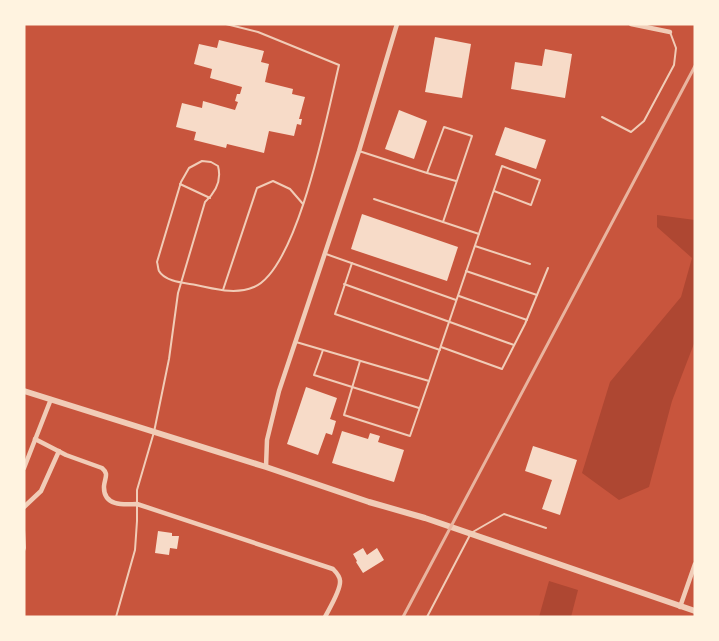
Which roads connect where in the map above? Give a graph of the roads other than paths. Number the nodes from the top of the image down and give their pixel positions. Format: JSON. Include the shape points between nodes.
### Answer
{"nodes":[{"id":1,"x":226,"y":24,"type":"edge"},
{"id":2,"x":397,"y":24,"type":"edge"},
{"id":3,"x":631,"y":24,"type":"edge"},
{"id":4,"x":670,"y":32,"type":"joint"},
{"id":5,"x":602,"y":117,"type":"dead end"},
{"id":6,"x":359,"y":151,"type":"junction"},
{"id":7,"x":427,"y":173,"type":"junction"},
{"id":8,"x":457,"y":182,"type":"junction"},
{"id":9,"x":180,"y":184,"type":"junction"},
{"id":10,"x":494,"y":191,"type":"junction"},
{"id":11,"x":210,"y":198,"type":"junction"},
{"id":12,"x":374,"y":199,"type":"dead end"},
{"id":13,"x":303,"y":204,"type":"junction"},
{"id":14,"x":443,"y":222,"type":"junction"},
{"id":15,"x":479,"y":234,"type":"junction"},
{"id":16,"x":475,"y":246,"type":"junction"},
{"id":17,"x":325,"y":253,"type":"junction"},
{"id":18,"x":352,"y":263,"type":"junction"},
{"id":19,"x":530,"y":264,"type":"dead end"},
{"id":20,"x":548,"y":268,"type":"dead end"},
{"id":21,"x":466,"y":271,"type":"junction"},
{"id":22,"x":181,"y":283,"type":"junction"},
{"id":23,"x":344,"y":284,"type":"junction"},
{"id":24,"x":224,"y":290,"type":"junction"},
{"id":25,"x":537,"y":295,"type":"junction"},
{"id":26,"x":458,"y":296,"type":"junction"},
{"id":27,"x":456,"y":300,"type":"junction"},
{"id":28,"x":527,"y":320,"type":"junction"},
{"id":29,"x":449,"y":322,"type":"junction"},
{"id":30,"x":296,"y":342,"type":"junction"},
{"id":31,"x":514,"y":345,"type":"junction"},
{"id":32,"x":440,"y":348,"type":"junction"},
{"id":33,"x":322,"y":350,"type":"junction"},
{"id":34,"x":360,"y":361,"type":"junction"},
{"id":35,"x":429,"y":381,"type":"junction"},
{"id":36,"x":352,"y":387,"type":"junction"},
{"id":37,"x":24,"y":391,"type":"edge"},
{"id":38,"x":51,"y":399,"type":"junction"},
{"id":39,"x":419,"y":408,"type":"junction"},
{"id":40,"x":154,"y":432,"type":"junction"},
{"id":41,"x":35,"y":439,"type":"junction"},
{"id":42,"x":59,"y":451,"type":"junction"},
{"id":43,"x":266,"y":467,"type":"junction"},
{"id":44,"x":24,"y":468,"type":"edge"},
{"id":45,"x":137,"y":504,"type":"junction"},
{"id":46,"x":24,"y":507,"type":"edge"},
{"id":47,"x":546,"y":528,"type":"dead end"},
{"id":48,"x":24,"y":530,"type":"edge"},
{"id":49,"x":471,"y":534,"type":"junction"},
{"id":50,"x":24,"y":551,"type":"edge"},
{"id":51,"x":695,"y":564,"type":"edge"},
{"id":52,"x":680,"y":607,"type":"junction"},
{"id":53,"x":695,"y":611,"type":"edge"},
{"id":54,"x":116,"y":617,"type":"edge"},
{"id":55,"x":325,"y":617,"type":"edge"},
{"id":56,"x":427,"y":617,"type":"edge"}],
"edges":[{"from":1,"to":13,"type":"lane","via":[[258,32],[339,65]]},
{"from":2,"to":6,"type":"street"},
{"from":3,"to":4,"type":"street"},
{"from":4,"to":5,"type":"lane","via":[[676,48],[674,65],[644,121],[631,132]]},
{"from":6,"to":7,"type":"lane"},
{"from":6,"to":17,"type":"street"},
{"from":7,"to":8,"type":"lane"},
{"from":7,"to":8,"type":"lane","via":[[444,127],[472,136]]},
{"from":8,"to":14,"type":"lane"},
{"from":9,"to":11,"type":"lane"},
{"from":9,"to":11,"type":"lane","via":[[189,168],[202,161],[211,162],[220,173]]},
{"from":9,"to":22,"type":"lane","via":[[157,262],[165,278]]},
{"from":10,"to":10,"type":"lane","via":[[502,166],[540,180],[531,204]]},
{"from":10,"to":15,"type":"lane"},
{"from":11,"to":22,"type":"lane","via":[[205,202]]},
{"from":12,"to":14,"type":"lane"},
{"from":13,"to":24,"type":"lane","via":[[272,274],[256,286],[235,292]]},
{"from":13,"to":24,"type":"lane","via":[[290,189],[273,181],[257,188]]},
{"from":14,"to":15,"type":"lane"},
{"from":15,"to":16,"type":"lane"},
{"from":16,"to":19,"type":"lane"},
{"from":16,"to":21,"type":"lane"},
{"from":17,"to":18,"type":"lane"},
{"from":17,"to":30,"type":"street"},
{"from":18,"to":23,"type":"lane"},
{"from":18,"to":27,"type":"lane"},
{"from":20,"to":25,"type":"lane"},
{"from":21,"to":25,"type":"lane"},
{"from":21,"to":26,"type":"lane"},
{"from":22,"to":24,"type":"lane"},
{"from":22,"to":40,"type":"lane"},
{"from":23,"to":29,"type":"lane"},
{"from":23,"to":32,"type":"lane","via":[[335,314]]},
{"from":25,"to":28,"type":"lane"},
{"from":26,"to":27,"type":"lane"},
{"from":26,"to":28,"type":"lane"},
{"from":27,"to":29,"type":"lane"},
{"from":28,"to":31,"type":"lane"},
{"from":29,"to":31,"type":"lane"},
{"from":29,"to":32,"type":"lane"},
{"from":30,"to":33,"type":"lane"},
{"from":30,"to":43,"type":"street","via":[[267,440]]},
{"from":31,"to":32,"type":"lane","via":[[502,369]]},
{"from":32,"to":35,"type":"lane"},
{"from":33,"to":34,"type":"lane"},
{"from":33,"to":36,"type":"lane","via":[[314,375]]},
{"from":34,"to":35,"type":"lane"},
{"from":34,"to":36,"type":"lane"},
{"from":35,"to":39,"type":"lane"},
{"from":36,"to":39,"type":"lane"},
{"from":36,"to":39,"type":"lane","via":[[344,415],[410,436]]},
{"from":37,"to":38,"type":"street"},
{"from":38,"to":40,"type":"street"},
{"from":38,"to":41,"type":"street"},
{"from":40,"to":43,"type":"street"},
{"from":40,"to":45,"type":"lane","via":[[137,490]]},
{"from":41,"to":42,"type":"street"},
{"from":41,"to":44,"type":"street"},
{"from":42,"to":45,"type":"street","via":[[106,471],[104,488],[111,501],[119,505]]},
{"from":42,"to":46,"type":"street","via":[[41,491]]},
{"from":43,"to":49,"type":"street"},
{"from":45,"to":54,"type":"lane","via":[[135,550]]},
{"from":45,"to":55,"type":"street","via":[[333,569],[340,587]]},
{"from":47,"to":49,"type":"lane","via":[[504,514]]},
{"from":48,"to":50,"type":"lane"},
{"from":49,"to":52,"type":"street"},
{"from":49,"to":56,"type":"lane"},
{"from":51,"to":52,"type":"street"},
{"from":52,"to":53,"type":"street"}]}
